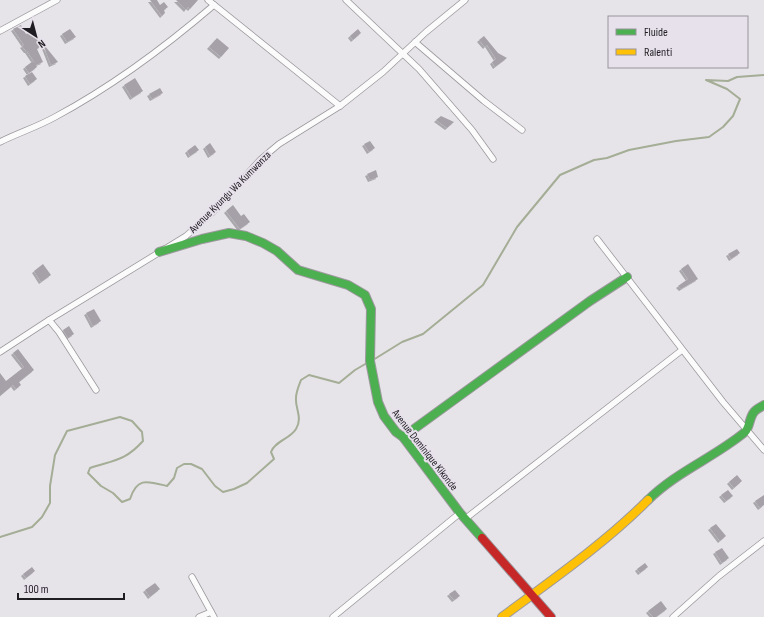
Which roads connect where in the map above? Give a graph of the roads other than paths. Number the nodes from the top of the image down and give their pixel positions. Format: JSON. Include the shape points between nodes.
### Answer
{"nodes":[{"id":1,"x":57,"y":0,"type":"edge"},
{"id":2,"x":208,"y":0,"type":"edge"},
{"id":3,"x":346,"y":0,"type":"edge"},
{"id":4,"x":465,"y":0,"type":"edge"},
{"id":5,"x":214,"y":5,"type":"junction"},
{"id":6,"x":0,"y":31,"type":"edge"},
{"id":7,"x":415,"y":42,"type":"junction"},
{"id":8,"x":402,"y":53,"type":"junction"},
{"id":9,"x":340,"y":106,"type":"junction"},
{"id":10,"x":522,"y":130,"type":"dead end"},
{"id":11,"x":0,"y":142,"type":"edge"},
{"id":12,"x":493,"y":159,"type":"dead end"},
{"id":13,"x":597,"y":239,"type":"dead end"},
{"id":14,"x":159,"y":252,"type":"junction"},
{"id":15,"x":627,"y":278,"type":"junction"},
{"id":16,"x":49,"y":320,"type":"junction"},
{"id":17,"x":682,"y":350,"type":"junction"},
{"id":18,"x":0,"y":352,"type":"edge"},
{"id":19,"x":96,"y":390,"type":"dead end"},
{"id":20,"x":764,"y":405,"type":"edge"},
{"id":21,"x":747,"y":430,"type":"junction"},
{"id":22,"x":403,"y":437,"type":"junction"},
{"id":23,"x":764,"y":450,"type":"edge"},
{"id":24,"x":462,"y":516,"type":"junction"},
{"id":25,"x":764,"y":541,"type":"edge"},
{"id":26,"x":192,"y":577,"type":"dead end"},
{"id":27,"x":532,"y":596,"type":"junction"},
{"id":28,"x":213,"y":614,"type":"edge"},
{"id":29,"x":200,"y":617,"type":"edge"},
{"id":30,"x":333,"y":617,"type":"edge"},
{"id":31,"x":502,"y":617,"type":"edge"},
{"id":32,"x":551,"y":617,"type":"edge"},
{"id":33,"x":673,"y":617,"type":"edge"}],
"edges":[{"from":1,"to":6,"type":"street"},
{"from":2,"to":5,"type":"street"},
{"from":3,"to":8,"type":"street"},
{"from":4,"to":7,"type":"street","name":"Avenue Kyungu Wa Kumwanza"},
{"from":5,"to":9,"type":"street"},
{"from":5,"to":11,"type":"street","via":[[123,77],[54,118]]},
{"from":7,"to":8,"type":"street","name":"Avenue Kyungu Wa Kumwanza"},
{"from":7,"to":10,"type":"street"},
{"from":8,"to":9,"type":"street","name":"Avenue Kyungu Wa Kumwanza","via":[[383,72]]},
{"from":8,"to":12,"type":"street","via":[[472,130]]},
{"from":9,"to":14,"type":"street","name":"Avenue Kyungu Wa Kumwanza","via":[[279,144],[260,160],[200,225]]},
{"from":13,"to":15,"type":"street"},
{"from":14,"to":16,"type":"street","name":"Avenue Kyungu Wa Kumwanza"},
{"from":14,"to":22,"type":"street","name":"Avenue Dominique Kikonde","via":[[229,233],[246,236],[277,251],[298,270],[348,285],[365,295],[371,309],[370,361],[378,402],[384,416]]},
{"from":15,"to":17,"type":"street"},
{"from":15,"to":22,"type":"street","via":[[590,301]]},
{"from":16,"to":18,"type":"street","name":"Avenue Kyungu Wa Kumwanza"},
{"from":16,"to":19,"type":"street"},
{"from":17,"to":21,"type":"street"},
{"from":17,"to":24,"type":"street"},
{"from":20,"to":21,"type":"street","via":[[754,412]]},
{"from":21,"to":23,"type":"street"},
{"from":21,"to":27,"type":"street","via":[[655,493],[603,540]]},
{"from":22,"to":24,"type":"street","name":"Avenue Dominique Kikonde"},
{"from":24,"to":27,"type":"street","name":"Avenue Dominique Kikonde"},
{"from":24,"to":30,"type":"street"},
{"from":25,"to":33,"type":"street"},
{"from":26,"to":28,"type":"street"},
{"from":27,"to":31,"type":"street"},
{"from":27,"to":32,"type":"street","name":"Avenue Dominique Kikonde"},
{"from":28,"to":29,"type":"street"}]}
